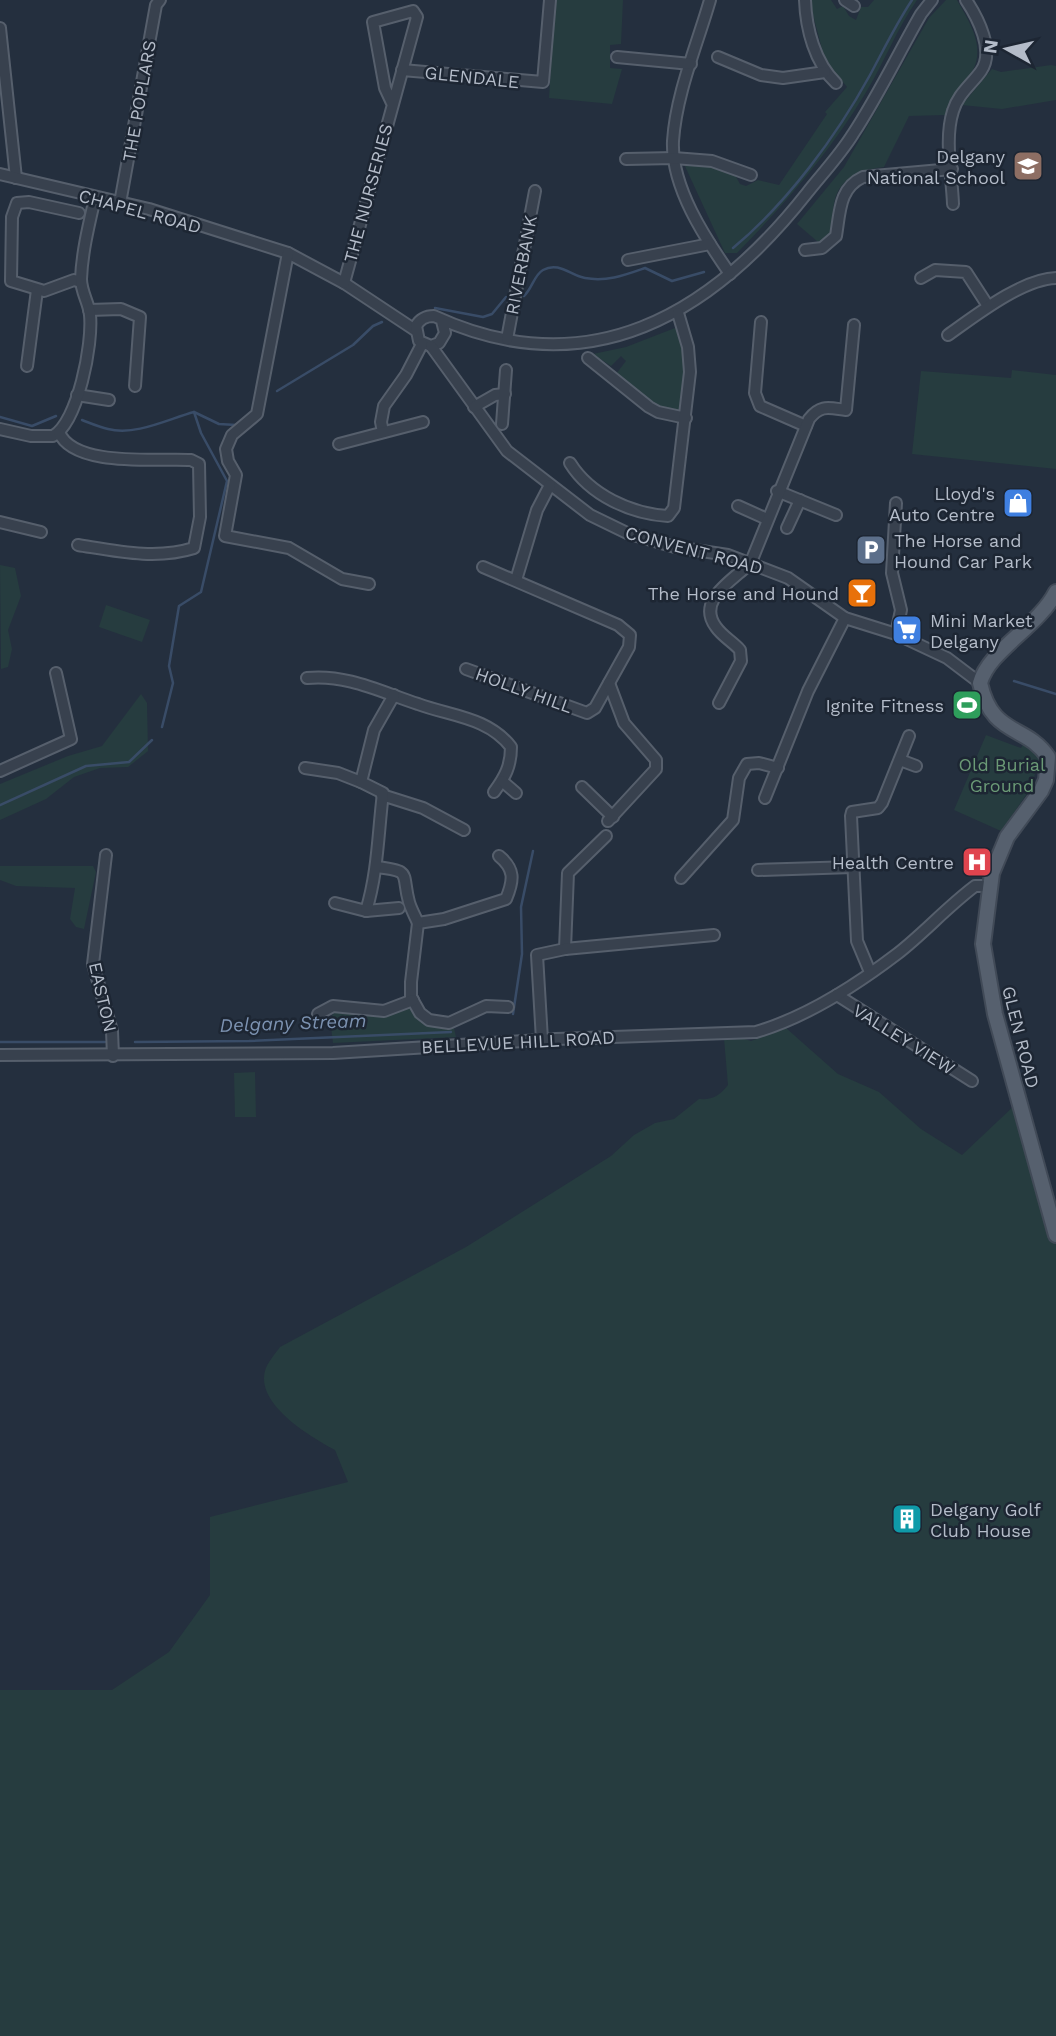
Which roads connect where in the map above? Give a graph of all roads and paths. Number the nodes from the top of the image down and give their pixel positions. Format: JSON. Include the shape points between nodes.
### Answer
{"nodes":[{"id":1,"x":160,"y":0,"type":"edge"},
{"id":2,"x":550,"y":0,"type":"edge"},
{"id":3,"x":710,"y":0,"type":"edge"},
{"id":4,"x":805,"y":0,"type":"edge"},
{"id":5,"x":933,"y":0,"type":"edge"},
{"id":6,"x":966,"y":0,"type":"edge"},
{"id":7,"x":0,"y":28,"type":"edge"},
{"id":8,"x":617,"y":57,"type":"dead end"},
{"id":9,"x":718,"y":57,"type":"dead end"},
{"id":10,"x":691,"y":64,"type":"junction"},
{"id":11,"x":402,"y":70,"type":"junction"},
{"id":12,"x":825,"y":72,"type":"junction"},
{"id":13,"x":836,"y":83,"type":"dead end"},
{"id":14,"x":392,"y":103,"type":"junction"},
{"id":15,"x":674,"y":158,"type":"junction"},
{"id":16,"x":626,"y":159,"type":"dead end"},
{"id":17,"x":952,"y":169,"type":"junction"},
{"id":18,"x":0,"y":174,"type":"edge"},
{"id":19,"x":751,"y":175,"type":"dead end"},
{"id":20,"x":16,"y":178,"type":"junction"},
{"id":21,"x":535,"y":191,"type":"dead end"},
{"id":22,"x":95,"y":198,"type":"junction"},
{"id":23,"x":120,"y":203,"type":"junction"},
{"id":24,"x":953,"y":204,"type":"dead end"},
{"id":25,"x":79,"y":213,"type":"dead end"},
{"id":26,"x":710,"y":244,"type":"junction"},
{"id":27,"x":804,"y":250,"type":"dead end"},
{"id":28,"x":288,"y":253,"type":"junction"},
{"id":29,"x":628,"y":260,"type":"dead end"},
{"id":30,"x":730,"y":274,"type":"junction"},
{"id":31,"x":921,"y":278,"type":"dead end"},
{"id":32,"x":1056,"y":278,"type":"edge"},
{"id":33,"x":81,"y":282,"type":"junction"},
{"id":34,"x":344,"y":283,"type":"junction"},
{"id":35,"x":37,"y":290,"type":"junction"},
{"id":36,"x":988,"y":306,"type":"junction"},
{"id":37,"x":89,"y":310,"type":"junction"},
{"id":38,"x":678,"y":313,"type":"junction"},
{"id":39,"x":442,"y":321,"type":"junction"},
{"id":40,"x":761,"y":322,"type":"dead end"},
{"id":41,"x":418,"y":325,"type":"junction"},
{"id":42,"x":854,"y":325,"type":"dead end"},
{"id":43,"x":468,"y":332,"type":"junction"},
{"id":44,"x":948,"y":335,"type":"dead end"},
{"id":45,"x":443,"y":338,"type":"junction"},
{"id":46,"x":507,"y":339,"type":"junction"},
{"id":47,"x":427,"y":345,"type":"junction"},
{"id":48,"x":588,"y":358,"type":"dead end"},
{"id":49,"x":448,"y":365,"type":"junction"},
{"id":50,"x":27,"y":366,"type":"dead end"},
{"id":51,"x":506,"y":370,"type":"dead end"},
{"id":52,"x":135,"y":386,"type":"dead end"},
{"id":53,"x":505,"y":394,"type":"junction"},
{"id":54,"x":77,"y":395,"type":"junction"},
{"id":55,"x":109,"y":400,"type":"dead end"},
{"id":56,"x":474,"y":407,"type":"junction"},
{"id":57,"x":686,"y":418,"type":"junction"},
{"id":58,"x":423,"y":422,"type":"dead end"},
{"id":59,"x":502,"y":424,"type":"dead end"},
{"id":60,"x":806,"y":426,"type":"junction"},
{"id":61,"x":0,"y":429,"type":"edge"},
{"id":62,"x":59,"y":432,"type":"junction"},
{"id":63,"x":383,"y":432,"type":"junction"},
{"id":64,"x":339,"y":444,"type":"dead end"},
{"id":65,"x":570,"y":463,"type":"dead end"},
{"id":66,"x":550,"y":485,"type":"junction"},
{"id":67,"x":777,"y":491,"type":"junction"},
{"id":68,"x":800,"y":500,"type":"junction"},
{"id":69,"x":897,"y":503,"type":"dead end"},
{"id":70,"x":738,"y":506,"type":"dead end"},
{"id":71,"x":836,"y":516,"type":"dead end"},
{"id":72,"x":767,"y":519,"type":"junction"},
{"id":73,"x":0,"y":522,"type":"edge"},
{"id":74,"x":787,"y":528,"type":"dead end"},
{"id":75,"x":41,"y":532,"type":"dead end"},
{"id":76,"x":78,"y":545,"type":"dead end"},
{"id":77,"x":751,"y":562,"type":"junction"},
{"id":78,"x":483,"y":567,"type":"dead end"},
{"id":79,"x":516,"y":580,"type":"junction"},
{"id":80,"x":369,"y":584,"type":"dead end"},
{"id":81,"x":1056,"y":592,"type":"edge"},
{"id":82,"x":845,"y":618,"type":"junction"},
{"id":83,"x":896,"y":634,"type":"junction"},
{"id":84,"x":466,"y":669,"type":"dead end"},
{"id":85,"x":56,"y":673,"type":"dead end"},
{"id":86,"x":307,"y":678,"type":"dead end"},
{"id":87,"x":609,"y":683,"type":"junction"},
{"id":88,"x":980,"y":683,"type":"junction"},
{"id":89,"x":394,"y":695,"type":"junction"},
{"id":90,"x":719,"y":703,"type":"dead end"},
{"id":91,"x":909,"y":736,"type":"dead end"},
{"id":92,"x":900,"y":760,"type":"junction"},
{"id":93,"x":916,"y":766,"type":"dead end"},
{"id":94,"x":305,"y":768,"type":"dead end"},
{"id":95,"x":778,"y":768,"type":"junction"},
{"id":96,"x":0,"y":771,"type":"edge"},
{"id":97,"x":1051,"y":778,"type":"edge"},
{"id":98,"x":502,"y":781,"type":"junction"},
{"id":99,"x":362,"y":782,"type":"junction"},
{"id":100,"x":582,"y":787,"type":"dead end"},
{"id":101,"x":494,"y":792,"type":"dead end"},
{"id":102,"x":516,"y":793,"type":"dead end"},
{"id":103,"x":382,"y":795,"type":"junction"},
{"id":104,"x":765,"y":798,"type":"dead end"},
{"id":105,"x":464,"y":830,"type":"dead end"},
{"id":106,"x":606,"y":836,"type":"dead end"},
{"id":107,"x":106,"y":855,"type":"dead end"},
{"id":108,"x":499,"y":856,"type":"dead end"},
{"id":109,"x":376,"y":867,"type":"junction"},
{"id":110,"x":853,"y":867,"type":"junction"},
{"id":111,"x":758,"y":870,"type":"dead end"},
{"id":112,"x":681,"y":878,"type":"dead end"},
{"id":113,"x":989,"y":886,"type":"junction"},
{"id":114,"x":335,"y":903,"type":"dead end"},
{"id":115,"x":398,"y":908,"type":"dead end"},
{"id":116,"x":366,"y":911,"type":"junction"},
{"id":117,"x":418,"y":923,"type":"junction"},
{"id":118,"x":714,"y":935,"type":"dead end"},
{"id":119,"x":565,"y":948,"type":"junction"},
{"id":120,"x":870,"y":972,"type":"junction"},
{"id":121,"x":836,"y":995,"type":"junction"},
{"id":122,"x":413,"y":1000,"type":"junction"},
{"id":123,"x":508,"y":1007,"type":"dead end"},
{"id":124,"x":318,"y":1014,"type":"dead end"},
{"id":125,"x":456,"y":1021,"type":"junction"},
{"id":126,"x":542,"y":1040,"type":"junction"},
{"id":127,"x":461,"y":1045,"type":"junction"},
{"id":128,"x":0,"y":1055,"type":"edge"},
{"id":129,"x":113,"y":1056,"type":"junction"},
{"id":130,"x":972,"y":1082,"type":"dead end"},
{"id":131,"x":1056,"y":1236,"type":"edge"}],
"edges":[{"from":1,"to":23,"type":"street","name":"THE POPLARS"},
{"from":2,"to":11,"type":"street","name":"GLENDALE","via":[[543,82]]},
{"from":3,"to":10,"type":"street"},
{"from":4,"to":12,"type":"street"},
{"from":5,"to":30,"type":"street","via":[[852,136],[791,214]]},
{"from":6,"to":17,"type":"street","via":[[987,49],[986,62],[952,113]]},
{"from":7,"to":20,"type":"street"},
{"from":8,"to":10,"type":"street"},
{"from":9,"to":12,"type":"street","via":[[761,75],[783,78]]},
{"from":10,"to":15,"type":"street","via":[[677,119]]},
{"from":11,"to":14,"type":"street","name":"THE NURSERIES"},
{"from":11,"to":14,"type":"street","name":"THE NURSERIES","via":[[417,17],[413,11],[373,22]]},
{"from":12,"to":13,"type":"street"},
{"from":14,"to":34,"type":"street","name":"THE NURSERIES"},
{"from":15,"to":16,"type":"street"},
{"from":15,"to":19,"type":"street","via":[[712,161]]},
{"from":15,"to":26,"type":"street"},
{"from":17,"to":24,"type":"street"},
{"from":17,"to":27,"type":"street","via":[[863,177],[850,183],[842,197],[836,236],[822,248]]},
{"from":18,"to":20,"type":"street","name":"CHAPEL ROAD"},
{"from":20,"to":22,"type":"street","name":"CHAPEL ROAD"},
{"from":21,"to":46,"type":"street","name":"RIVERBANK"},
{"from":22,"to":23,"type":"street","name":"CHAPEL ROAD"},
{"from":22,"to":33,"type":"street"},
{"from":23,"to":28,"type":"street","name":"CHAPEL ROAD"},
{"from":25,"to":35,"type":"street","via":[[29,202],[14,206],[10,281]]},
{"from":26,"to":29,"type":"street"},
{"from":26,"to":30,"type":"street"},
{"from":28,"to":34,"type":"street","name":"CHAPEL ROAD"},
{"from":28,"to":80,"type":"street","via":[[257,414],[232,435],[226,449],[236,475],[225,536],[289,548],[342,579]]},
{"from":30,"to":38,"type":"street"},
{"from":31,"to":36,"type":"street","via":[[935,270],[966,272]]},
{"from":32,"to":36,"type":"street","via":[[1044,279]]},
{"from":33,"to":35,"type":"street"},
{"from":33,"to":37,"type":"street"},
{"from":34,"to":41,"type":"street","name":"CHAPEL ROAD"},
{"from":35,"to":50,"type":"street"},
{"from":36,"to":44,"type":"street"},
{"from":37,"to":52,"type":"street","via":[[121,309],[141,317]]},
{"from":37,"to":54,"type":"street","via":[[82,385]]},
{"from":38,"to":46,"type":"street","via":[[591,342],[541,344]]},
{"from":38,"to":57,"type":"street","via":[[690,372]]},
{"from":39,"to":41,"type":"street","via":[[434,316]]},
{"from":39,"to":43,"type":"street"},
{"from":39,"to":45,"type":"street","name":"CONVENT ROAD"},
{"from":40,"to":60,"type":"street","via":[[755,393],[760,406]]},
{"from":41,"to":47,"type":"street","name":"CONVENT ROAD"},
{"from":42,"to":60,"type":"street","via":[[846,411],[827,406],[816,410]]},
{"from":43,"to":45,"type":"street"},
{"from":43,"to":46,"type":"street"},
{"from":45,"to":47,"type":"street"},
{"from":45,"to":49,"type":"street","name":"CONVENT ROAD"},
{"from":47,"to":49,"type":"street","name":"CONVENT ROAD"},
{"from":47,"to":63,"type":"street","via":[[384,406]]},
{"from":48,"to":57,"type":"street","via":[[649,407]]},
{"from":49,"to":56,"type":"street","name":"CONVENT ROAD"},
{"from":51,"to":53,"type":"street"},
{"from":53,"to":56,"type":"street"},
{"from":53,"to":59,"type":"street"},
{"from":54,"to":55,"type":"street"},
{"from":54,"to":62,"type":"street"},
{"from":56,"to":66,"type":"street","name":"CONVENT ROAD","via":[[507,451]]},
{"from":57,"to":65,"type":"street","via":[[674,508],[668,516],[651,515],[611,499]]},
{"from":58,"to":63,"type":"street"},
{"from":60,"to":67,"type":"street"},
{"from":61,"to":62,"type":"street","via":[[42,437]]},
{"from":62,"to":76,"type":"street","via":[[62,441],[76,450],[100,456],[199,464],[200,517],[194,548],[159,554]]},
{"from":63,"to":64,"type":"street"},
{"from":66,"to":77,"type":"street","name":"CONVENT ROAD","via":[[590,515],[627,533]]},
{"from":66,"to":79,"type":"street","via":[[537,510]]},
{"from":67,"to":68,"type":"street"},
{"from":67,"to":72,"type":"street"},
{"from":68,"to":71,"type":"street"},
{"from":68,"to":74,"type":"street"},
{"from":69,"to":83,"type":"street","via":[[892,573],[901,610]]},
{"from":70,"to":72,"type":"street"},
{"from":72,"to":77,"type":"street"},
{"from":73,"to":75,"type":"street"},
{"from":77,"to":82,"type":"street","name":"CONVENT ROAD","via":[[798,584]]},
{"from":77,"to":90,"type":"street","via":[[716,593],[710,607],[715,626],[740,650],[741,661]]},
{"from":78,"to":79,"type":"street","name":"HOLLY HILL"},
{"from":79,"to":87,"type":"street","name":"HOLLY HILL","via":[[567,606],[594,612],[630,635],[629,647]]},
{"from":81,"to":88,"type":"main road","via":[[1037,621],[991,662]]},
{"from":82,"to":83,"type":"street","name":"CONVENT ROAD"},
{"from":82,"to":95,"type":"street","via":[[808,691]]},
{"from":83,"to":88,"type":"street","name":"CONVENT ROAD","via":[[947,658]]},
{"from":84,"to":87,"type":"street","name":"HOLLY HILL","via":[[587,713],[596,708]]},
{"from":85,"to":96,"type":"street","via":[[71,739]]},
{"from":86,"to":89,"type":"street","via":[[332,676]]},
{"from":87,"to":100,"type":"street","via":[[624,723],[656,761],[656,769],[611,819]]},
{"from":88,"to":97,"type":"main road","via":[[992,713],[1044,752]]},
{"from":89,"to":98,"type":"street","via":[[455,712],[504,737],[511,760]]},
{"from":89,"to":99,"type":"street","via":[[374,730]]},
{"from":91,"to":92,"type":"street"},
{"from":92,"to":93,"type":"street"},
{"from":92,"to":110,"type":"street","via":[[878,808],[852,812]]},
{"from":94,"to":99,"type":"street"},
{"from":95,"to":104,"type":"street"},
{"from":95,"to":112,"type":"street","via":[[747,764],[739,778],[733,820]]},
{"from":97,"to":113,"type":"main road","name":"GLEN ROAD","via":[[1007,837]]},
{"from":98,"to":101,"type":"street"},
{"from":98,"to":102,"type":"street"},
{"from":99,"to":103,"type":"street"},
{"from":103,"to":105,"type":"street","via":[[423,808]]},
{"from":103,"to":109,"type":"street"},
{"from":106,"to":119,"type":"street","via":[[568,873]]},
{"from":107,"to":129,"type":"street","name":"EASTON","via":[[93,964],[112,1031]]},
{"from":108,"to":117,"type":"street","via":[[513,873],[506,899]]},
{"from":109,"to":116,"type":"street"},
{"from":109,"to":117,"type":"street","via":[[400,871],[407,879]]},
{"from":110,"to":111,"type":"street"},
{"from":110,"to":120,"type":"street","via":[[857,941]]},
{"from":113,"to":120,"type":"street","name":"BELLEVUE HILL ROAD","via":[[975,886]]},
{"from":113,"to":131,"type":"main road","name":"GLEN ROAD","via":[[983,944],[988,982]]},
{"from":114,"to":116,"type":"street"},
{"from":115,"to":116,"type":"street"},
{"from":117,"to":122,"type":"street","via":[[411,971]]},
{"from":118,"to":119,"type":"street"},
{"from":119,"to":126,"type":"street","via":[[537,955]]},
{"from":120,"to":121,"type":"street","name":"BELLEVUE HILL ROAD"},
{"from":121,"to":126,"type":"street","name":"BELLEVUE HILL ROAD","via":[[756,1032]]},
{"from":121,"to":130,"type":"street","name":"VALLEY VIEW"},
{"from":122,"to":124,"type":"street","via":[[384,1011],[333,1006]]},
{"from":122,"to":125,"type":"street","via":[[429,1020]]},
{"from":123,"to":125,"type":"street","via":[[486,1006]]},
{"from":125,"to":127,"type":"street"},
{"from":126,"to":127,"type":"street","name":"BELLEVUE HILL ROAD"},
{"from":127,"to":129,"type":"street","name":"BELLEVUE HILL ROAD","via":[[332,1054]]},
{"from":128,"to":129,"type":"street","name":"BELLEVUE HILL ROAD"}]}
